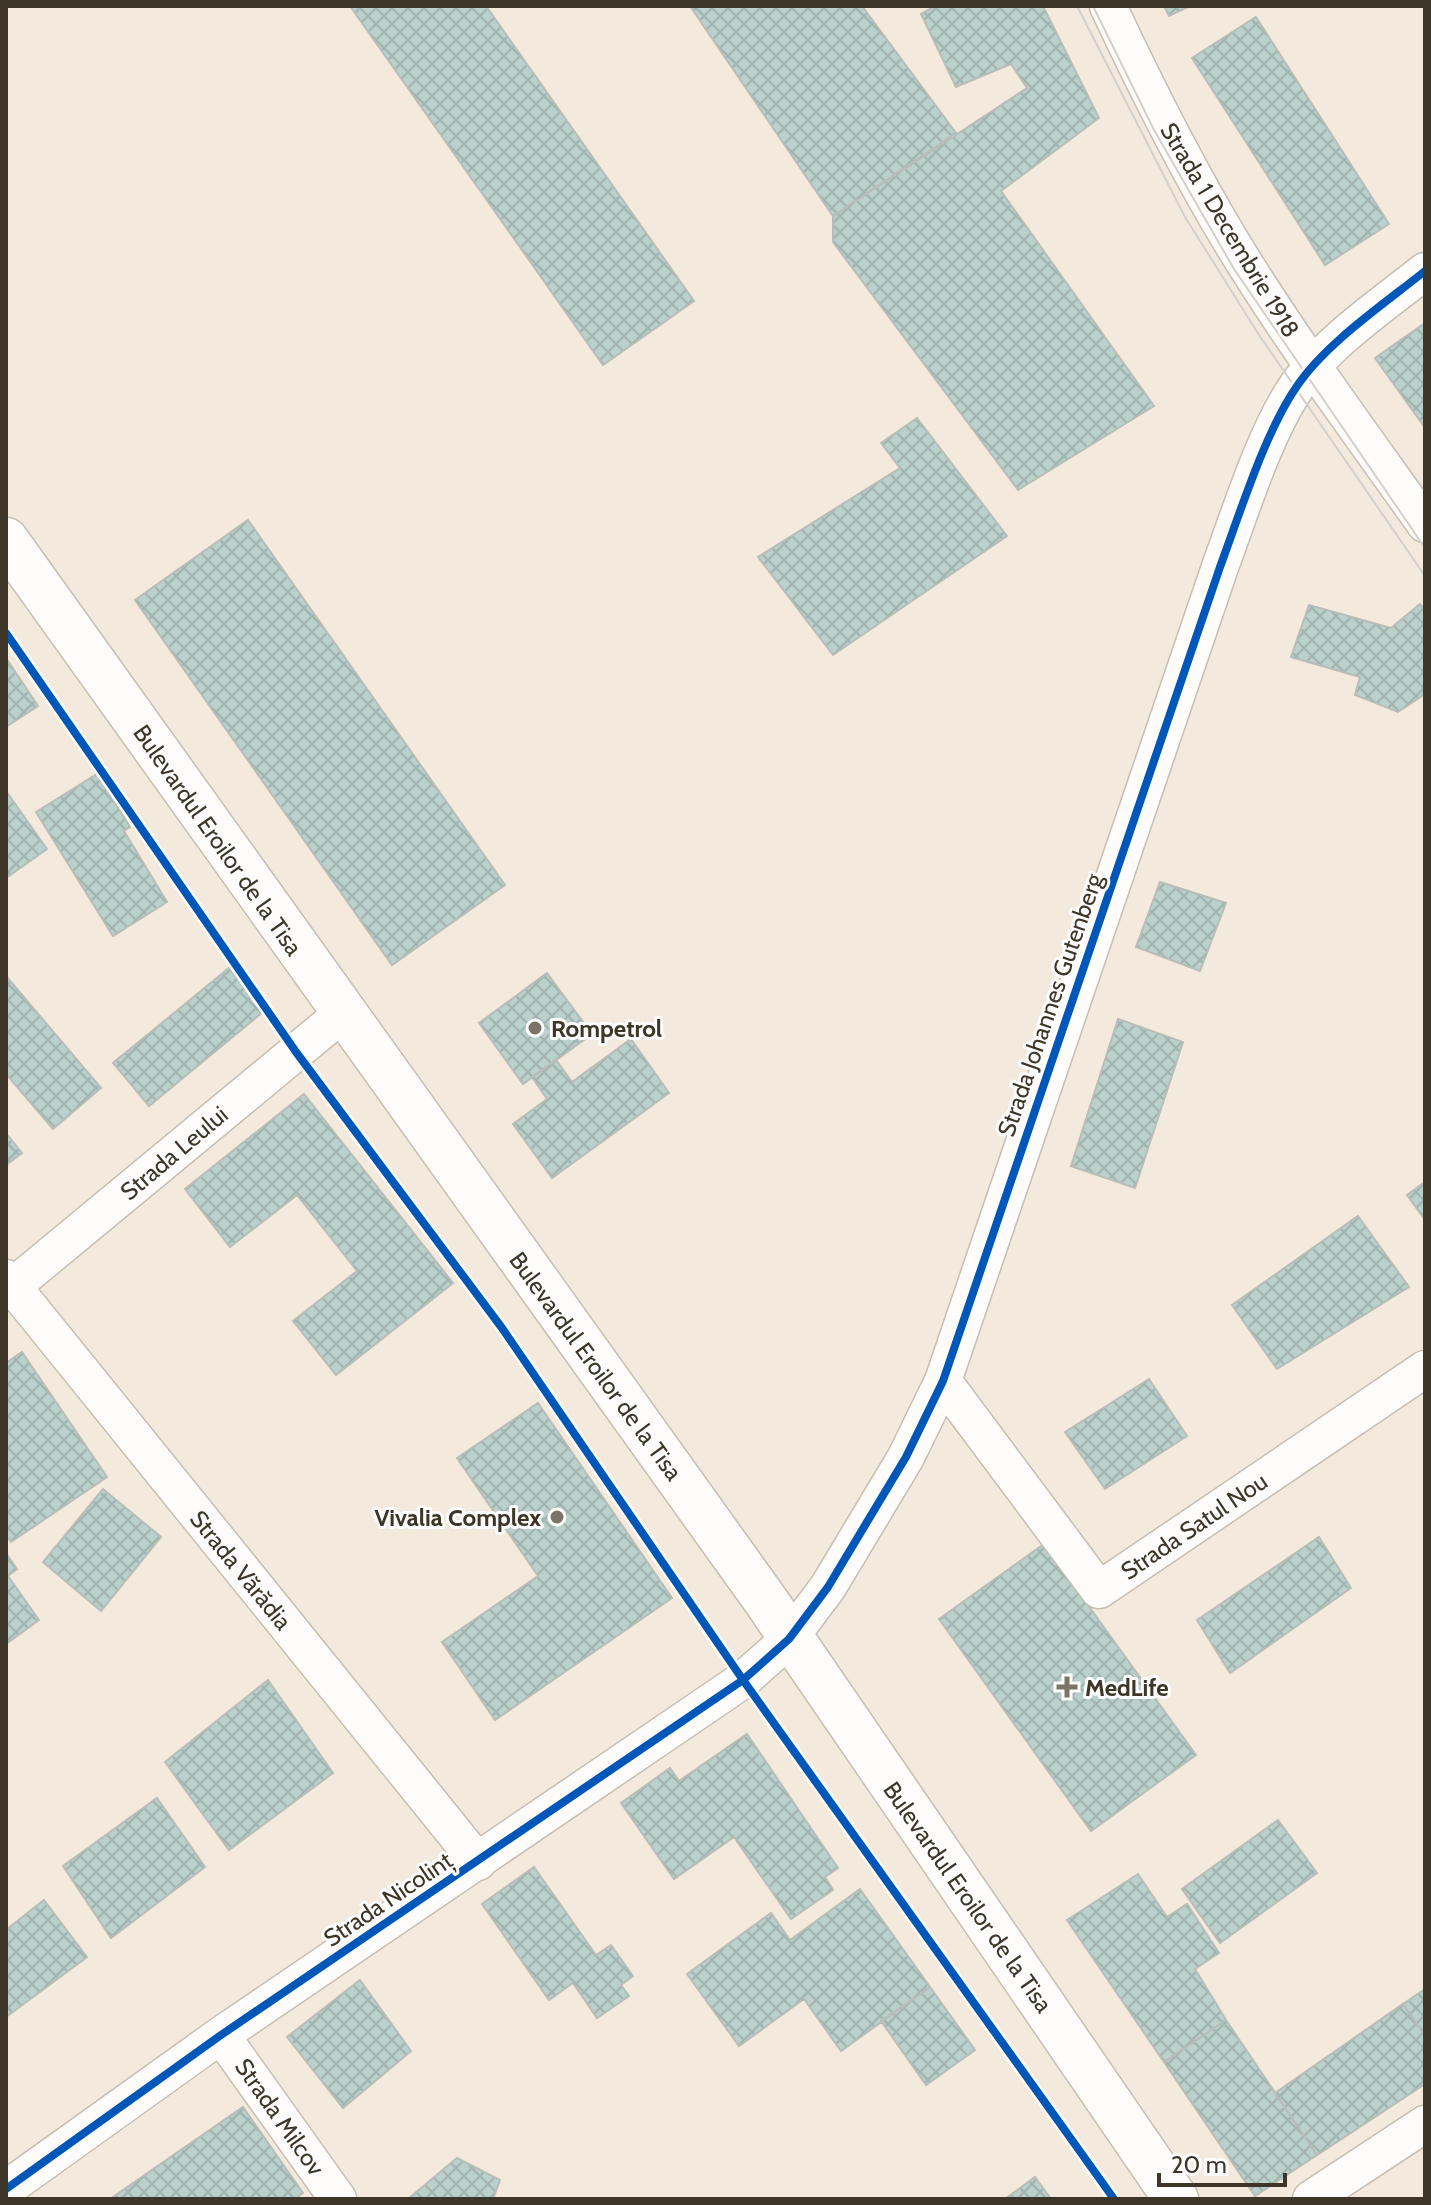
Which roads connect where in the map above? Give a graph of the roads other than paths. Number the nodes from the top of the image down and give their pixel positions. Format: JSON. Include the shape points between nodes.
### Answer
{"nodes":[{"id":1,"x":1108,"y":6,"type":"edge"},
{"id":2,"x":1425,"y":271,"type":"edge"},
{"id":3,"x":1312,"y":366,"type":"junction"},
{"id":4,"x":1425,"y":524,"type":"edge"},
{"id":5,"x":6,"y":540,"type":"edge"},
{"id":6,"x":342,"y":1014,"type":"junction"},
{"id":7,"x":9,"y":1285,"type":"edge"},
{"id":8,"x":1425,"y":1369,"type":"edge"},
{"id":9,"x":943,"y":1381,"type":"junction"},
{"id":10,"x":789,"y":1639,"type":"junction"},
{"id":11,"x":478,"y":1862,"type":"junction"},
{"id":12,"x":221,"y":2035,"type":"junction"},
{"id":13,"x":1425,"y":2124,"type":"edge"},
{"id":14,"x":6,"y":2189,"type":"edge"},
{"id":15,"x":338,"y":2199,"type":"edge"},
{"id":16,"x":1176,"y":2199,"type":"edge"},
{"id":17,"x":1311,"y":2199,"type":"edge"}],
"edges":[{"from":1,"to":3,"type":"street","name":"Strada 1 Decembrie 1918","via":[[1187,166]]},
{"from":2,"to":3,"type":"street","name":"Strada Johannes Gutenberg"},
{"from":3,"to":4,"type":"street","name":"Strada 1 Decembrie 1918"},
{"from":3,"to":9,"type":"street","name":"Strada Johannes Gutenberg","via":[[1295,388],[1259,463],[1220,567]]},
{"from":5,"to":6,"type":"street","name":"Bulevardul Eroilor de la Tisa"},
{"from":6,"to":7,"type":"street","name":"Strada Leului"},
{"from":6,"to":10,"type":"street","name":"Bulevardul Eroilor de la Tisa"},
{"from":7,"to":11,"type":"street","name":"Strada Vărădia"},
{"from":8,"to":9,"type":"street","name":"Strada Satul Nou","via":[[1099,1590]]},
{"from":9,"to":10,"type":"street","name":"Strada Johannes Gutenberg","via":[[881,1502]]},
{"from":10,"to":11,"type":"street","name":"Strada Nicolinț","via":[[743,1680]]},
{"from":10,"to":16,"type":"street","name":"Bulevardul Eroilor de la Tisa"},
{"from":11,"to":12,"type":"street","name":"Strada Nicolinț"},
{"from":12,"to":14,"type":"street","name":"Strada Nicolinț"},
{"from":12,"to":15,"type":"street","name":"Strada Milcov"},
{"from":13,"to":17,"type":"street"}]}
